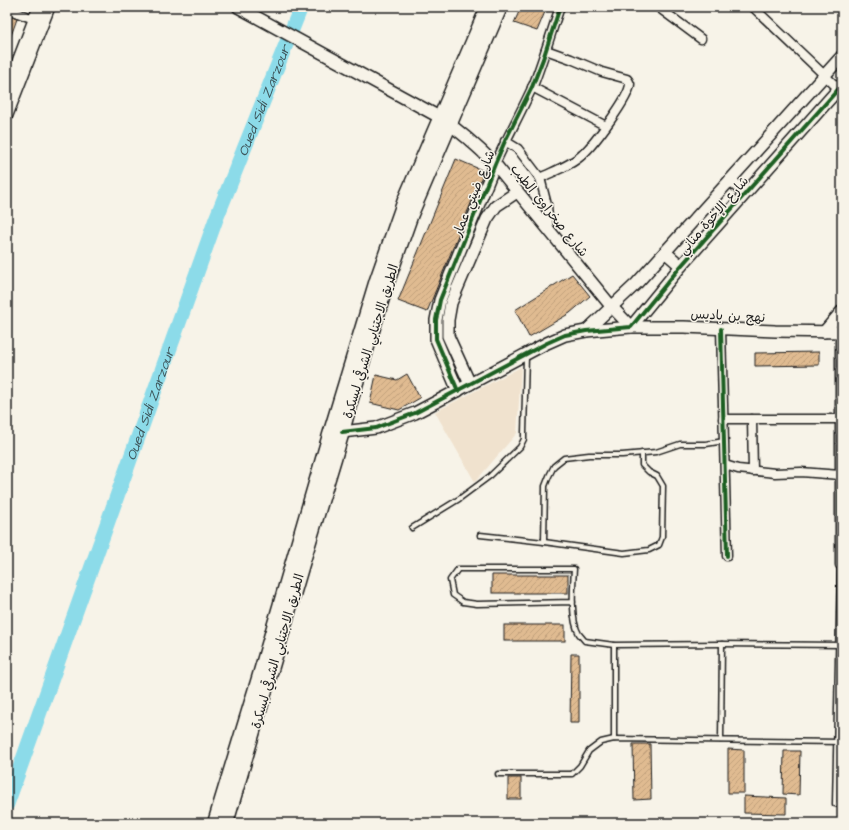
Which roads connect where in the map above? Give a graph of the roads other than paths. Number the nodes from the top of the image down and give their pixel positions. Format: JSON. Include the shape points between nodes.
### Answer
{"nodes":[{"id":1,"x":39,"y":7,"type":"edge"},
{"id":2,"x":49,"y":7,"type":"edge"},
{"id":3,"x":238,"y":7,"type":"edge"},
{"id":4,"x":488,"y":7,"type":"edge"},
{"id":5,"x":500,"y":7,"type":"edge"},
{"id":6,"x":560,"y":7,"type":"edge"},
{"id":7,"x":658,"y":7,"type":"edge"},
{"id":8,"x":753,"y":7,"type":"edge"},
{"id":9,"x":7,"y":9,"type":"edge"},
{"id":10,"x":34,"y":19,"type":"junction"},
{"id":11,"x":701,"y":39,"type":"dead end"},
{"id":12,"x":546,"y":50,"type":"junction"},
{"id":13,"x":842,"y":56,"type":"edge"},
{"id":14,"x":825,"y":76,"type":"junction"},
{"id":15,"x":532,"y":87,"type":"junction"},
{"id":16,"x":841,"y":88,"type":"edge"},
{"id":17,"x":7,"y":90,"type":"edge"},
{"id":18,"x":7,"y":115,"type":"edge"},
{"id":19,"x":445,"y":121,"type":"junction"},
{"id":20,"x":606,"y":126,"type":"junction"},
{"id":21,"x":505,"y":141,"type":"junction"},
{"id":22,"x":495,"y":164,"type":"junction"},
{"id":23,"x":540,"y":178,"type":"junction"},
{"id":24,"x":730,"y":180,"type":"junction"},
{"id":25,"x":517,"y":192,"type":"junction"},
{"id":26,"x":745,"y":193,"type":"junction"},
{"id":27,"x":482,"y":196,"type":"junction"},
{"id":28,"x":496,"y":206,"type":"junction"},
{"id":29,"x":549,"y":232,"type":"junction"},
{"id":30,"x":665,"y":252,"type":"junction"},
{"id":31,"x":681,"y":266,"type":"junction"},
{"id":32,"x":446,"y":301,"type":"junction"},
{"id":33,"x":611,"y":306,"type":"junction"},
{"id":34,"x":842,"y":311,"type":"edge"},
{"id":35,"x":631,"y":327,"type":"junction"},
{"id":36,"x":721,"y":329,"type":"junction"},
{"id":37,"x":586,"y":331,"type":"junction"},
{"id":38,"x":824,"y":332,"type":"junction"},
{"id":39,"x":841,"y":332,"type":"edge"},
{"id":40,"x":526,"y":355,"type":"junction"},
{"id":41,"x":470,"y":384,"type":"junction"},
{"id":42,"x":458,"y":390,"type":"junction"},
{"id":43,"x":723,"y":419,"type":"junction"},
{"id":44,"x":752,"y":419,"type":"junction"},
{"id":45,"x":840,"y":419,"type":"junction"},
{"id":46,"x":342,"y":432,"type":"junction"},
{"id":47,"x":724,"y":441,"type":"junction"},
{"id":48,"x":642,"y":453,"type":"junction"},
{"id":49,"x":724,"y":465,"type":"junction"},
{"id":50,"x":754,"y":471,"type":"junction"},
{"id":51,"x":840,"y":475,"type":"junction"},
{"id":52,"x":412,"y":528,"type":"dead end"},
{"id":53,"x":480,"y":535,"type":"dead end"},
{"id":54,"x":544,"y":542,"type":"junction"},
{"id":55,"x":728,"y":556,"type":"dead end"},
{"id":56,"x":840,"y":565,"type":"joint"},
{"id":57,"x":841,"y":575,"type":"edge"},
{"id":58,"x":573,"y":602,"type":"junction"},
{"id":59,"x":722,"y":644,"type":"junction"},
{"id":60,"x":614,"y":645,"type":"junction"},
{"id":61,"x":840,"y":645,"type":"edge"},
{"id":62,"x":614,"y":739,"type":"junction"},
{"id":63,"x":721,"y":740,"type":"junction"},
{"id":64,"x":836,"y":742,"type":"junction"},
{"id":65,"x":842,"y":742,"type":"edge"},
{"id":66,"x":498,"y":774,"type":"dead end"},
{"id":67,"x":842,"y":805,"type":"edge"},
{"id":68,"x":215,"y":823,"type":"edge"},
{"id":69,"x":226,"y":823,"type":"edge"}],
"edges":[{"from":1,"to":10,"type":"street"},
{"from":2,"to":18,"type":"street"},
{"from":3,"to":19,"type":"street","name":"شارع صخراوي الطيب"},
{"from":4,"to":19,"type":"highway","name":"الطريق الاجتنابي الشرقي لبسكرة"},
{"from":5,"to":19,"type":"highway","name":"الطريق الاجتنابي الشرقي لبسكرة"},
{"from":6,"to":12,"type":"street","name":"شارع ضيتي عمار"},
{"from":7,"to":11,"type":"street"},
{"from":8,"to":14,"type":"street"},
{"from":9,"to":10,"type":"street"},
{"from":10,"to":17,"type":"street"},
{"from":12,"to":15,"type":"street","name":"شارع ضيتي عمار"},
{"from":12,"to":20,"type":"street","via":[[629,81],[630,85],[623,101]]},
{"from":13,"to":14,"type":"street","name":"شارع الإخوة مناني"},
{"from":14,"to":16,"type":"street"},
{"from":14,"to":24,"type":"street","name":"شارع الإخوة مناني"},
{"from":15,"to":20,"type":"street"},
{"from":15,"to":21,"type":"street","name":"شارع ضيتي عمار"},
{"from":16,"to":26,"type":"street","name":"شارع الإخوة مناني"},
{"from":19,"to":22,"type":"street","name":"شارع صخراوي الطيب"},
{"from":19,"to":46,"type":"highway","name":"الطريق الاجتنابي الشرقي لبسكرة","via":[[388,278]]},
{"from":19,"to":68,"type":"highway","name":"الطريق الاجتنابي الشرقي لبسكرة","via":[[405,200],[377,280]]},
{"from":20,"to":23,"type":"street","via":[[583,155]]},
{"from":21,"to":22,"type":"street","name":"شارع ضيتي عمار"},
{"from":21,"to":23,"type":"street","via":[[518,149]]},
{"from":22,"to":25,"type":"street","name":"شارع صخراوي الطيب"},
{"from":22,"to":27,"type":"street","name":"شارع ضيتي عمار"},
{"from":23,"to":29,"type":"street","via":[[547,205]]},
{"from":24,"to":26,"type":"street"},
{"from":24,"to":30,"type":"street","name":"شارع الإخوة مناني"},
{"from":25,"to":28,"type":"street"},
{"from":25,"to":29,"type":"street","name":"شارع صخراوي الطيب"},
{"from":26,"to":31,"type":"street","name":"شارع الإخوة مناني"},
{"from":27,"to":28,"type":"street"},
{"from":27,"to":32,"type":"street","name":"شارع ضيتي عمار"},
{"from":28,"to":32,"type":"street"},
{"from":29,"to":33,"type":"street","name":"شارع صخراوي الطيب"},
{"from":30,"to":31,"type":"street"},
{"from":30,"to":33,"type":"street","name":"شارع الإخوة مناني"},
{"from":31,"to":35,"type":"street","name":"شارع الإخوة مناني"},
{"from":32,"to":41,"type":"street","via":[[448,336]]},
{"from":32,"to":42,"type":"street","name":"شارع ضيتي عمار","via":[[436,320],[436,338]]},
{"from":33,"to":35,"type":"street","name":"شارع صخراوي الطيب"},
{"from":33,"to":37,"type":"street","name":"شارع الإخوة مناني"},
{"from":34,"to":38,"type":"street"},
{"from":35,"to":36,"type":"street","name":"نهج بن باديس"},
{"from":35,"to":37,"type":"street"},
{"from":36,"to":38,"type":"street","name":"نهج بن باديس"},
{"from":36,"to":43,"type":"street"},
{"from":37,"to":40,"type":"street","via":[[565,335]]},
{"from":38,"to":39,"type":"street","name":"نهج بن باديس"},
{"from":39,"to":45,"type":"street"},
{"from":40,"to":41,"type":"street"},
{"from":40,"to":52,"type":"lane","via":[[524,439],[520,447],[490,476]]},
{"from":41,"to":42,"type":"street"},
{"from":42,"to":46,"type":"street","via":[[376,428]]},
{"from":43,"to":44,"type":"street"},
{"from":43,"to":47,"type":"street"},
{"from":44,"to":45,"type":"street"},
{"from":44,"to":50,"type":"street"},
{"from":45,"to":51,"type":"street"},
{"from":46,"to":69,"type":"highway","name":"الطريق الاجتنابي الشرقي لبسكرة"},
{"from":47,"to":48,"type":"lane","via":[[680,444],[656,452]]},
{"from":47,"to":49,"type":"street"},
{"from":48,"to":54,"type":"lane","via":[[564,458],[554,466],[546,486]]},
{"from":48,"to":54,"type":"lane","via":[[642,465],[657,476],[663,486],[662,537],[659,545],[648,550],[624,553]]},
{"from":49,"to":50,"type":"street"},
{"from":49,"to":55,"type":"street"},
{"from":50,"to":51,"type":"street"},
{"from":51,"to":56,"type":"street"},
{"from":53,"to":54,"type":"lane"},
{"from":56,"to":57,"type":"lane"},
{"from":57,"to":61,"type":"lane"},
{"from":58,"to":58,"type":"lane","via":[[574,569],[458,569],[450,580],[453,595],[463,602]]},
{"from":58,"to":60,"type":"lane","via":[[578,633],[585,641]]},
{"from":59,"to":60,"type":"lane"},
{"from":59,"to":61,"type":"lane"},
{"from":59,"to":63,"type":"lane"},
{"from":60,"to":62,"type":"lane"},
{"from":61,"to":64,"type":"lane"},
{"from":62,"to":63,"type":"lane"},
{"from":62,"to":66,"type":"lane","via":[[601,742],[589,751],[572,774]]},
{"from":63,"to":64,"type":"lane"},
{"from":64,"to":65,"type":"lane"},
{"from":64,"to":67,"type":"lane","via":[[835,804]]}]}
